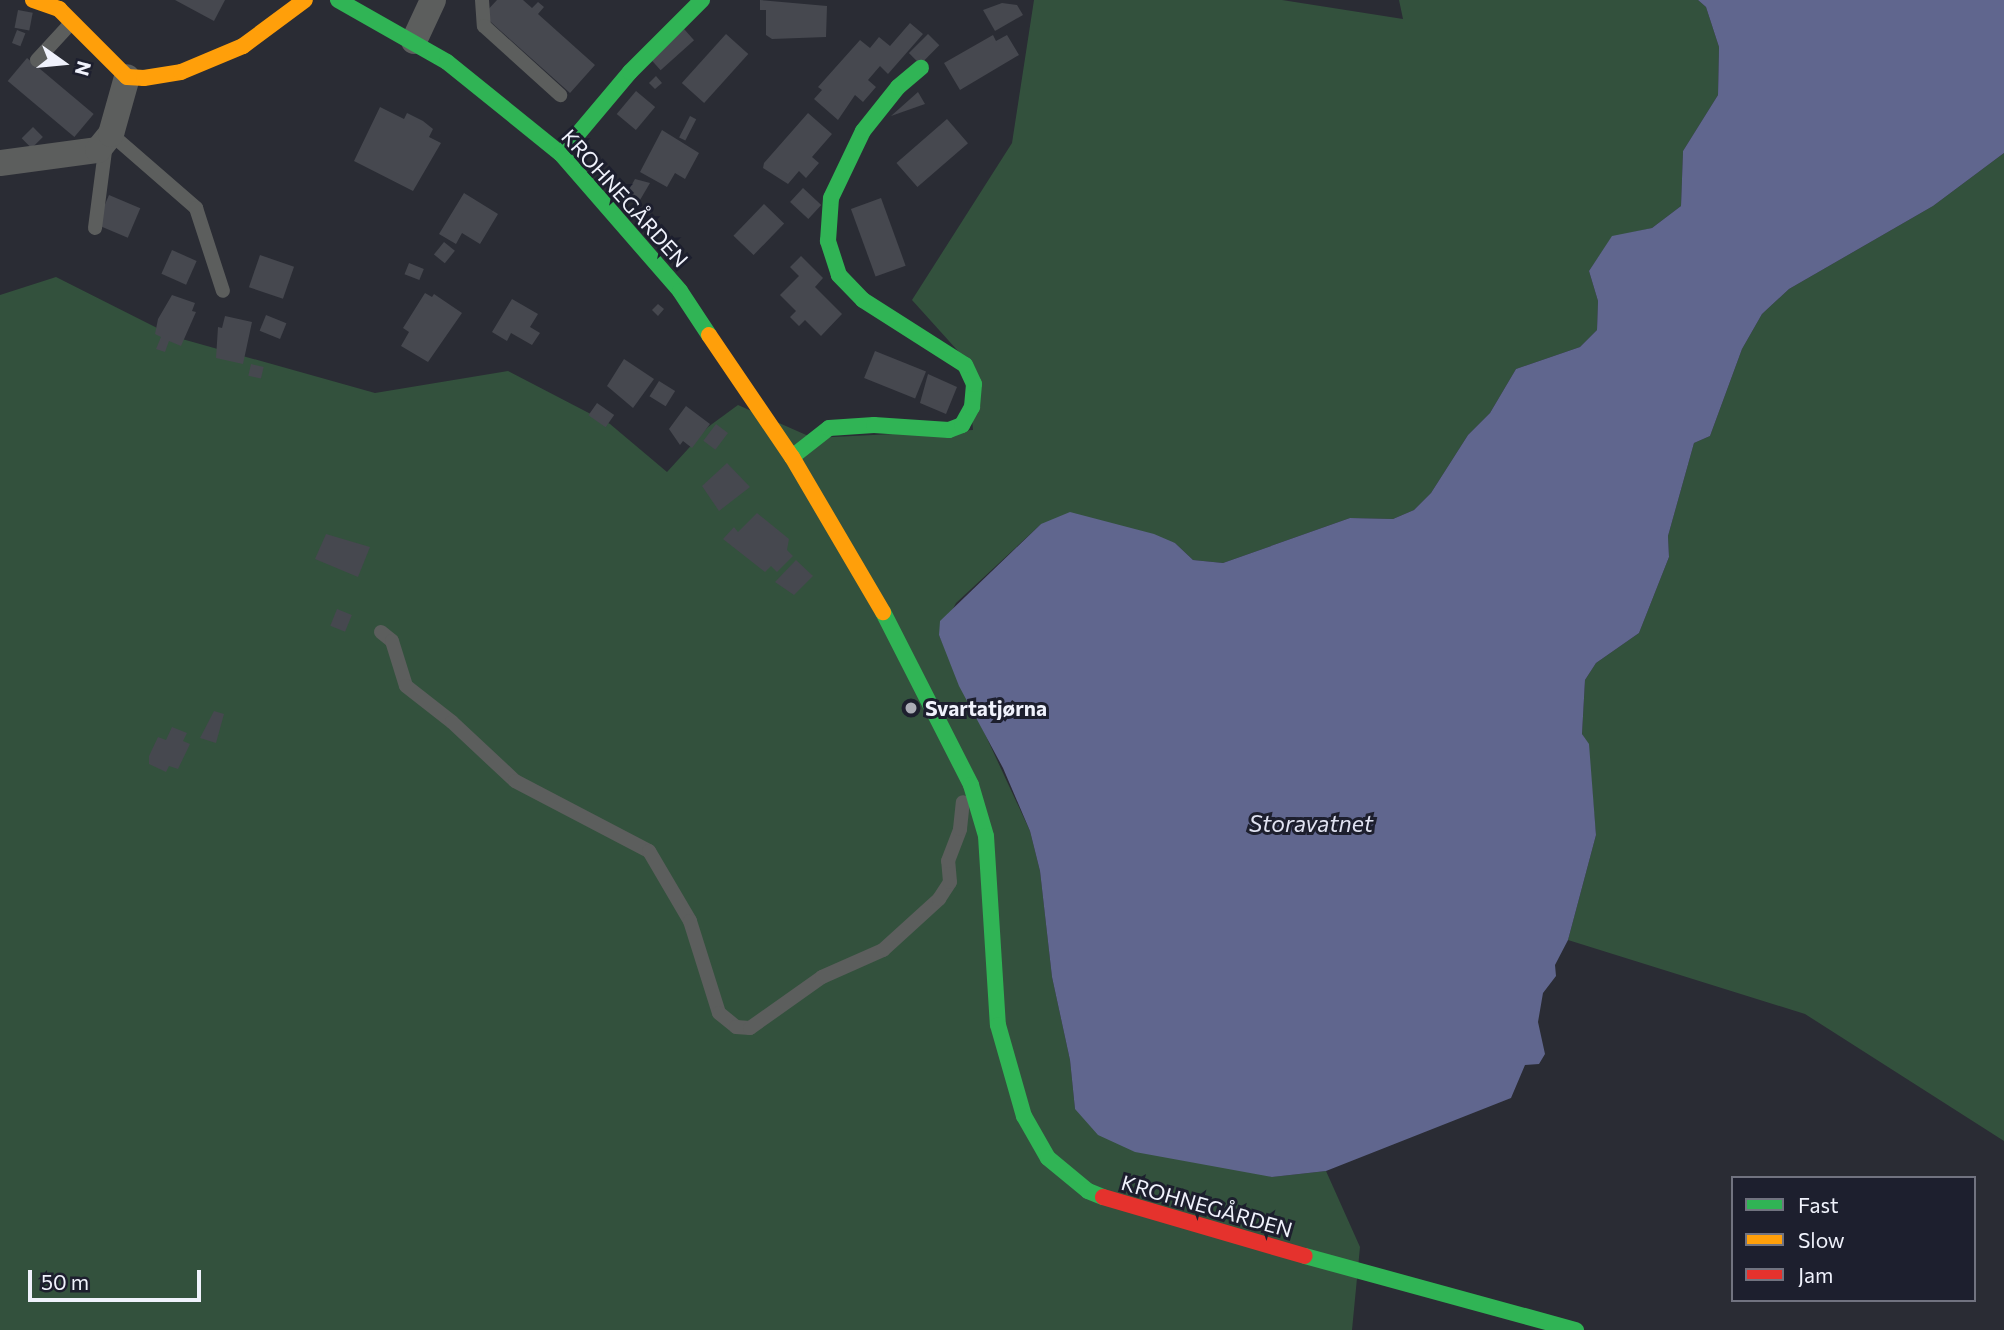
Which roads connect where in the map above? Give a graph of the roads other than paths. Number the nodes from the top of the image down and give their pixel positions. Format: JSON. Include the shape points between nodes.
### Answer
{"nodes":[{"id":1,"x":33,"y":0,"type":"edge"},
{"id":2,"x":305,"y":0,"type":"edge"},
{"id":3,"x":338,"y":0,"type":"edge"},
{"id":4,"x":433,"y":0,"type":"edge"},
{"id":5,"x":482,"y":0,"type":"edge"},
{"id":6,"x":702,"y":0,"type":"edge"},
{"id":7,"x":72,"y":22,"type":"junction"},
{"id":8,"x":414,"y":41,"type":"junction"},
{"id":9,"x":37,"y":60,"type":"dead end"},
{"id":10,"x":921,"y":68,"type":"dead end"},
{"id":11,"x":127,"y":77,"type":"junction"},
{"id":12,"x":560,"y":95,"type":"dead end"},
{"id":13,"x":108,"y":138,"type":"junction"},
{"id":14,"x":561,"y":154,"type":"junction"},
{"id":15,"x":0,"y":163,"type":"edge"},
{"id":16,"x":95,"y":228,"type":"dead end"},
{"id":17,"x":223,"y":291,"type":"dead end"},
{"id":18,"x":792,"y":457,"type":"junction"},
{"id":19,"x":381,"y":632,"type":"dead end"},
{"id":20,"x":971,"y":785,"type":"junction"},
{"id":21,"x":1576,"y":1330,"type":"edge"}],
"edges":[{"from":1,"to":7,"type":"main road","via":[[59,9]]},
{"from":2,"to":11,"type":"main road","via":[[243,46],[205,64],[160,76]]},
{"from":3,"to":8,"type":"main road","name":"KROHNEGÅRDEN"},
{"from":4,"to":8,"type":"street"},
{"from":5,"to":12,"type":"lane","via":[[484,26]]},
{"from":6,"to":14,"type":"main road","via":[[630,72]]},
{"from":7,"to":9,"type":"lane"},
{"from":7,"to":11,"type":"main road"},
{"from":8,"to":14,"type":"main road","name":"KROHNEGÅRDEN"},
{"from":10,"to":18,"type":"main road","via":[[898,87],[863,131],[835,188],[826,226],[828,241],[839,275],[863,300],[965,365],[974,384],[972,407],[962,425],[949,430],[873,425],[830,428]]},
{"from":11,"to":13,"type":"street"},
{"from":13,"to":15,"type":"street","via":[[98,150]]},
{"from":13,"to":16,"type":"lane"},
{"from":13,"to":17,"type":"lane","via":[[196,208]]},
{"from":14,"to":18,"type":"main road","name":"KROHNEGÅRDEN","via":[[680,291]]},
{"from":18,"to":20,"type":"main road","name":"KROHNEGÅRDEN","via":[[901,642]]},
{"from":19,"to":20,"type":"lane","via":[[392,641],[406,687],[515,781],[649,851],[690,921],[719,1013],[736,1027],[750,1028],[822,977],[883,950],[939,899],[950,883],[948,861]]},
{"from":20,"to":21,"type":"main road","name":"KROHNEGÅRDEN","via":[[986,836],[998,1025],[1010,1072],[1024,1116],[1048,1158],[1076,1184],[1167,1219]]}]}
